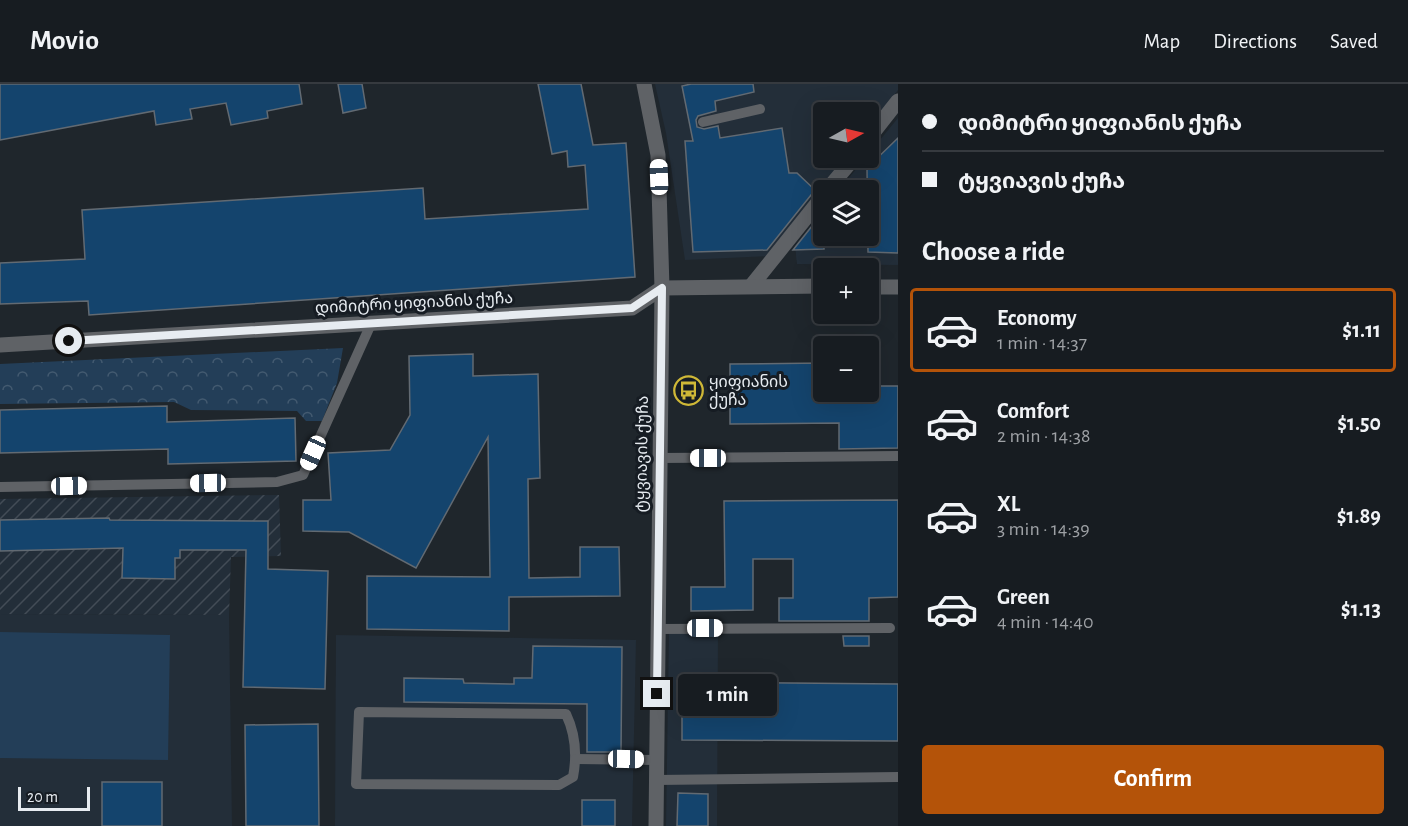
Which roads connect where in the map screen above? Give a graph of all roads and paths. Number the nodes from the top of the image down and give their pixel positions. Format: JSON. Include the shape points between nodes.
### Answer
{"nodes":[{"id":1,"x":644,"y":84,"type":"edge"},
{"id":2,"x":898,"y":102,"type":"edge"},
{"id":3,"x":760,"y":109,"type":"dead end"},
{"id":4,"x":703,"y":122,"type":"dead end"},
{"id":5,"x":879,"y":125,"type":"edge"},
{"id":6,"x":846,"y":168,"type":"edge"},
{"id":7,"x":835,"y":180,"type":"edge"},
{"id":8,"x":813,"y":209,"type":"edge"},
{"id":9,"x":752,"y":285,"type":"junction"},
{"id":10,"x":813,"y":286,"type":"edge"},
{"id":11,"x":879,"y":287,"type":"edge"},
{"id":12,"x":898,"y":287,"type":"edge"},
{"id":13,"x":662,"y":288,"type":"junction"},
{"id":14,"x":371,"y":324,"type":"junction"},
{"id":15,"x":0,"y":345,"type":"edge"},
{"id":16,"x":898,"y":456,"type":"edge"},
{"id":17,"x":660,"y":458,"type":"junction"},
{"id":18,"x":0,"y":487,"type":"edge"},
{"id":19,"x":658,"y":628,"type":"junction"},
{"id":20,"x":890,"y":628,"type":"dead end"},
{"id":21,"x":576,"y":759,"type":"junction"},
{"id":22,"x":657,"y":760,"type":"junction"},
{"id":23,"x":898,"y":777,"type":"edge"},
{"id":24,"x":656,"y":780,"type":"junction"},
{"id":25,"x":656,"y":826,"type":"edge"}],
"edges":[{"from":1,"to":13,"type":"street","name":"ტყვიავის ქუჩა","via":[[658,155]]},
{"from":2,"to":5,"type":"street"},
{"from":3,"to":4,"type":"lane"},
{"from":6,"to":7,"type":"street"},
{"from":8,"to":9,"type":"street"},
{"from":9,"to":10,"type":"street"},
{"from":9,"to":13,"type":"street"},
{"from":11,"to":12,"type":"street"},
{"from":13,"to":14,"type":"street","name":"დიმიტრი ყიფიანის ქუჩა","via":[[632,308]]},
{"from":13,"to":17,"type":"street","name":"ტყვიავის ქუჩა"},
{"from":14,"to":15,"type":"street","name":"დიმიტრი ყიფიანის ქუჩა"},
{"from":14,"to":18,"type":"lane","via":[[303,475],[278,482]]},
{"from":16,"to":17,"type":"lane"},
{"from":17,"to":19,"type":"street","name":"ტყვიავის ქუჩა"},
{"from":19,"to":20,"type":"lane"},
{"from":19,"to":22,"type":"street","name":"ტყვიავის ქუჩა"},
{"from":21,"to":21,"type":"lane","via":[[570,722],[566,714],[558,712],[359,712],[356,784],[559,785],[573,777]]},
{"from":21,"to":22,"type":"lane"},
{"from":22,"to":24,"type":"street","name":"ტყვიავის ქუჩა"},
{"from":23,"to":24,"type":"lane"},
{"from":24,"to":25,"type":"street","name":"ტყვიავის ქუჩა"}]}
